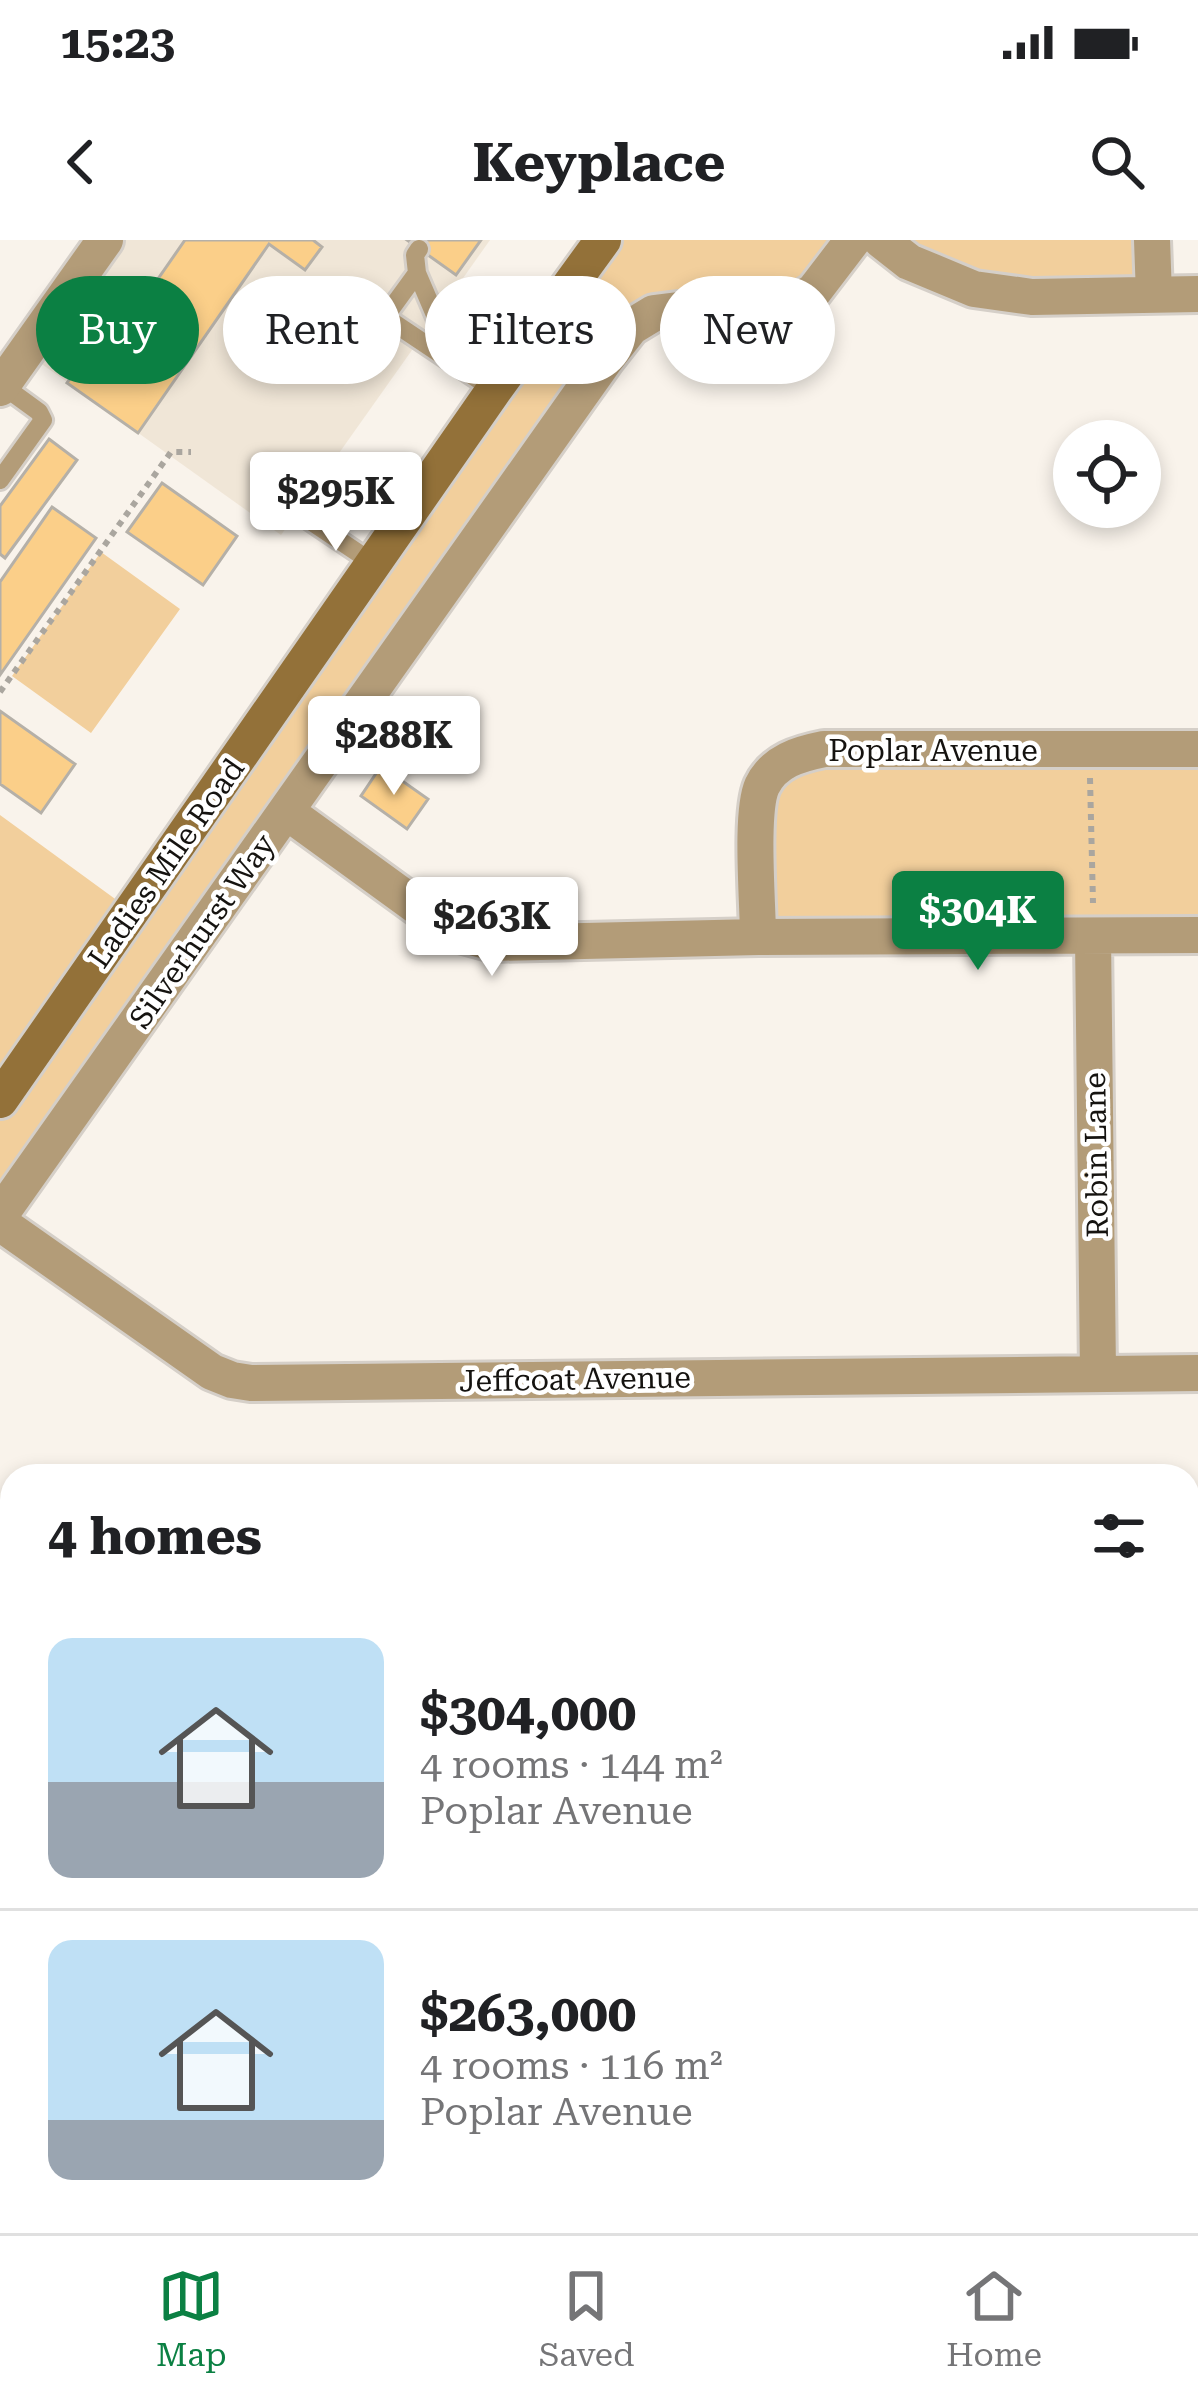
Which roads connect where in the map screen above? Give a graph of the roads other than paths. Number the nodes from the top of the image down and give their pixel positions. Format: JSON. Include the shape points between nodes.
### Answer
{"nodes":[{"id":1,"x":105,"y":240,"type":"edge"},
{"id":2,"x":603,"y":240,"type":"edge"},
{"id":3,"x":853,"y":240,"type":"edge"},
{"id":4,"x":881,"y":240,"type":"edge"},
{"id":5,"x":1152,"y":240,"type":"edge"},
{"id":6,"x":419,"y":248,"type":"dead end"},
{"id":7,"x":417,"y":273,"type":"junction"},
{"id":8,"x":425,"y":292,"type":"edge"},
{"id":9,"x":1198,"y":294,"type":"edge"},
{"id":10,"x":1154,"y":295,"type":"junction"},
{"id":11,"x":425,"y":343,"type":"edge"},
{"id":12,"x":485,"y":384,"type":"edge"},
{"id":13,"x":1,"y":386,"type":"edge"},
{"id":14,"x":494,"y":390,"type":"junction"},
{"id":15,"x":0,"y":480,"type":"edge"},
{"id":16,"x":263,"y":489,"type":"dead end"},
{"id":17,"x":373,"y":563,"type":"junction"},
{"id":18,"x":1198,"y":749,"type":"edge"},
{"id":19,"x":286,"y":812,"type":"junction"},
{"id":20,"x":1198,"y":935,"type":"edge"},
{"id":21,"x":758,"y":937,"type":"junction"},
{"id":22,"x":1093,"y":937,"type":"junction"},
{"id":23,"x":6,"y":1088,"type":"edge"},
{"id":24,"x":0,"y":1219,"type":"edge"},
{"id":25,"x":1098,"y":1373,"type":"junction"},
{"id":26,"x":1198,"y":1373,"type":"edge"}],
"edges":[{"from":1,"to":13,"type":"street"},
{"from":2,"to":14,"type":"main road","name":"Ladies Mile Road"},
{"from":3,"to":19,"type":"street","name":"Silverhurst Way","via":[[814,291],[790,306],[678,310],[631,327]]},
{"from":4,"to":10,"type":"street","via":[[909,262],[974,290],[1032,298]]},
{"from":5,"to":10,"type":"street"},
{"from":6,"to":7,"type":"lane"},
{"from":7,"to":8,"type":"lane"},
{"from":7,"to":11,"type":"lane","via":[[385,317]]},
{"from":9,"to":10,"type":"street"},
{"from":12,"to":14,"type":"lane"},
{"from":13,"to":15,"type":"lane","via":[[43,420]]},
{"from":14,"to":17,"type":"main road","name":"Ladies Mile Road"},
{"from":16,"to":17,"type":"lane"},
{"from":17,"to":23,"type":"main road","name":"Ladies Mile Road"},
{"from":18,"to":21,"type":"street","name":"Poplar Avenue","via":[[799,754],[777,766],[756,813]]},
{"from":19,"to":21,"type":"street","via":[[425,913],[493,944]]},
{"from":19,"to":24,"type":"street","name":"Silverhurst Way"},
{"from":20,"to":22,"type":"street"},
{"from":21,"to":22,"type":"street"},
{"from":22,"to":25,"type":"street","name":"Robin Lane"},
{"from":24,"to":25,"type":"street","name":"Jeffcoat Avenue","via":[[232,1380]]},
{"from":25,"to":26,"type":"street","name":"Jeffcoat Avenue"}]}
